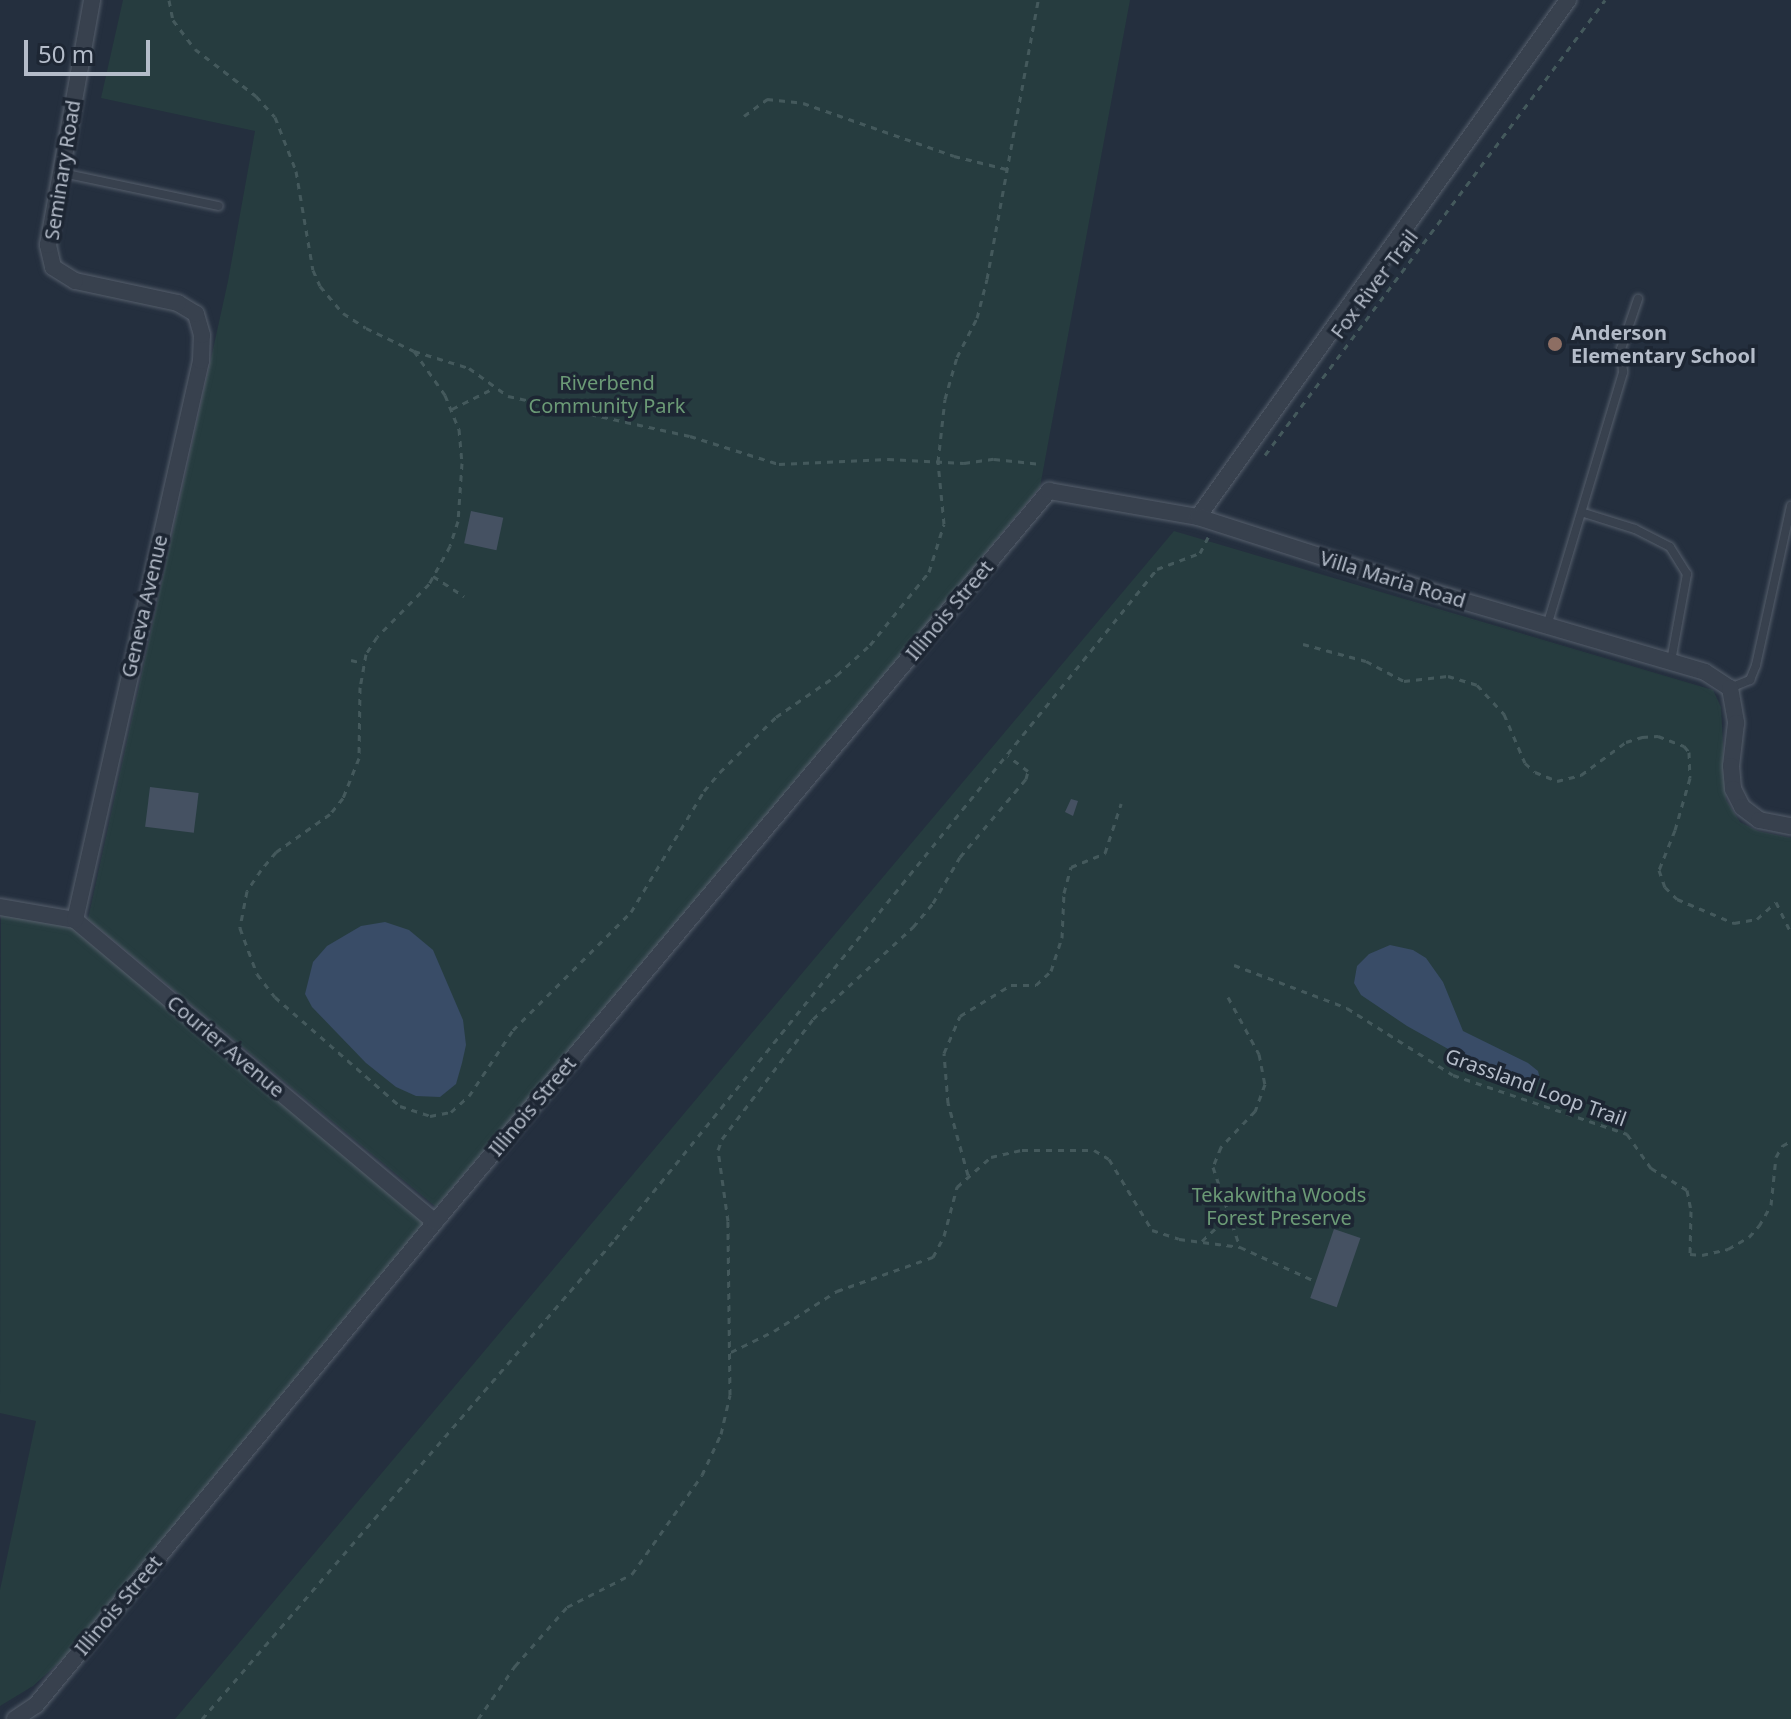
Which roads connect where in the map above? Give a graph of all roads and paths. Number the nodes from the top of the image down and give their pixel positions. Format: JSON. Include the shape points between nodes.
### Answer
{"nodes":[{"id":1,"x":92,"y":0,"type":"edge"},
{"id":2,"x":169,"y":0,"type":"edge"},
{"id":3,"x":1038,"y":0,"type":"edge"},
{"id":4,"x":1568,"y":0,"type":"edge"},
{"id":5,"x":1605,"y":0,"type":"edge"},
{"id":6,"x":744,"y":116,"type":"dead end"},
{"id":7,"x":1006,"y":169,"type":"junction"},
{"id":8,"x":61,"y":173,"type":"junction"},
{"id":9,"x":219,"y":206,"type":"dead end"},
{"id":10,"x":1638,"y":299,"type":"dead end"},
{"id":11,"x":178,"y":303,"type":"joint"},
{"id":12,"x":414,"y":351,"type":"junction"},
{"id":13,"x":493,"y":388,"type":"junction"},
{"id":14,"x":452,"y":409,"type":"junction"},
{"id":15,"x":938,"y":462,"type":"junction"},
{"id":16,"x":1259,"y":463,"type":"dead end"},
{"id":17,"x":1041,"y":464,"type":"dead end"},
{"id":18,"x":1049,"y":491,"type":"joint"},
{"id":19,"x":1791,"y":506,"type":"edge"},
{"id":20,"x":1584,"y":513,"type":"junction"},
{"id":21,"x":1198,"y":517,"type":"junction"},
{"id":22,"x":1215,"y":523,"type":"junction"},
{"id":23,"x":433,"y":576,"type":"junction"},
{"id":24,"x":464,"y":596,"type":"dead end"},
{"id":25,"x":1547,"y":626,"type":"junction"},
{"id":26,"x":1303,"y":644,"type":"dead end"},
{"id":27,"x":351,"y":660,"type":"dead end"},
{"id":28,"x":1671,"y":662,"type":"junction"},
{"id":29,"x":363,"y":663,"type":"junction"},
{"id":30,"x":1730,"y":688,"type":"junction"},
{"id":31,"x":1008,"y":756,"type":"junction"},
{"id":32,"x":1121,"y":804,"type":"dead end"},
{"id":33,"x":1791,"y":826,"type":"edge"},
{"id":34,"x":0,"y":907,"type":"edge"},
{"id":35,"x":75,"y":920,"type":"junction"},
{"id":36,"x":1791,"y":933,"type":"edge"},
{"id":37,"x":1234,"y":965,"type":"dead end"},
{"id":38,"x":1228,"y":997,"type":"dead end"},
{"id":39,"x":1791,"y":1141,"type":"edge"},
{"id":40,"x":968,"y":1175,"type":"junction"},
{"id":41,"x":1226,"y":1210,"type":"junction"},
{"id":42,"x":435,"y":1222,"type":"junction"},
{"id":43,"x":1202,"y":1241,"type":"junction"},
{"id":44,"x":1240,"y":1247,"type":"junction"},
{"id":45,"x":1315,"y":1281,"type":"dead end"},
{"id":46,"x":731,"y":1352,"type":"junction"},
{"id":47,"x":15,"y":1719,"type":"edge"},
{"id":48,"x":202,"y":1719,"type":"edge"},
{"id":49,"x":478,"y":1719,"type":"edge"}],
"edges":[{"from":1,"to":8,"type":"street","name":"Seminary Road"},
{"from":2,"to":12,"type":"path","via":[[173,20],[195,49],[275,117],[296,171],[320,286],[343,313]]},
{"from":3,"to":7,"type":"path"},
{"from":4,"to":21,"type":"street"},
{"from":5,"to":16,"type":"path","name":"Fox River Trail"},
{"from":6,"to":7,"type":"path","via":[[767,99],[803,103]]},
{"from":7,"to":15,"type":"path","via":[[977,318],[950,377]]},
{"from":8,"to":9,"type":"lane"},
{"from":8,"to":11,"type":"street","name":"Seminary Road","via":[[48,245],[53,267],[75,281]]},
{"from":10,"to":20,"type":"lane","via":[[1621,349],[1623,372]]},
{"from":11,"to":35,"type":"street","name":"Geneva Avenue","via":[[196,314],[201,361]]},
{"from":12,"to":13,"type":"path","via":[[469,368]]},
{"from":12,"to":14,"type":"path"},
{"from":13,"to":14,"type":"path"},
{"from":13,"to":15,"type":"path","via":[[508,396],[690,436],[779,464]]},
{"from":14,"to":23,"type":"path","via":[[462,463],[458,521]]},
{"from":15,"to":17,"type":"path","via":[[994,459]]},
{"from":15,"to":29,"type":"path","via":[[944,524],[929,572],[911,598],[870,645],[776,717],[720,772],[631,912],[513,1030],[469,1096],[451,1112],[430,1116],[400,1106],[275,997],[257,974],[240,928],[247,891],[261,870],[343,798],[359,758]]},
{"from":18,"to":21,"type":"street","name":"Villa Maria Road"},
{"from":18,"to":42,"type":"street","name":"Illinois Street"},
{"from":19,"to":30,"type":"lane","via":[[1756,665],[1750,680]]},
{"from":20,"to":25,"type":"lane"},
{"from":20,"to":28,"type":"lane","via":[[1670,547],[1687,574]]},
{"from":21,"to":22,"type":"street","name":"Villa Maria Road"},
{"from":22,"to":25,"type":"street","name":"Villa Maria Road"},
{"from":22,"to":31,"type":"path","via":[[1200,553],[1157,569]]},
{"from":23,"to":24,"type":"path"},
{"from":23,"to":29,"type":"path","via":[[377,637]]},
{"from":25,"to":28,"type":"street","name":"Villa Maria Road"},
{"from":26,"to":36,"type":"path","via":[[1356,657],[1404,681],[1448,676],[1477,685],[1504,714],[1525,763],[1557,781],[1581,775],[1626,742],[1642,737],[1658,736],[1684,746],[1690,778],[1659,870],[1665,887],[1677,899],[1734,923],[1757,919],[1776,902]]},
{"from":27,"to":29,"type":"path"},
{"from":28,"to":30,"type":"street","name":"Villa Maria Road","via":[[1705,672]]},
{"from":30,"to":33,"type":"street","via":[[1736,723],[1733,789],[1742,807],[1759,820]]},
{"from":31,"to":46,"type":"path","via":[[1028,771],[1026,779],[960,857],[913,927],[813,1019],[722,1139],[718,1150],[728,1221]]},
{"from":31,"to":48,"type":"path","via":[[615,1239]]},
{"from":32,"to":40,"type":"path","via":[[1105,853],[1071,867],[1062,938],[1051,971],[1036,985],[1011,985],[960,1016],[944,1053],[948,1103]]},
{"from":34,"to":35,"type":"street"},
{"from":35,"to":42,"type":"street","name":"Courier Avenue"},
{"from":37,"to":39,"type":"path","name":"Grassland Loop Trail","via":[[1347,1008],[1453,1075],[1627,1134],[1651,1168],[1687,1190],[1690,1254],[1728,1249],[1759,1226],[1771,1205],[1776,1157]]},
{"from":38,"to":41,"type":"path","via":[[1259,1054],[1265,1084],[1255,1111],[1221,1147],[1213,1167]]},
{"from":40,"to":43,"type":"path","via":[[1002,1153],[1094,1150],[1109,1159],[1146,1225],[1162,1235]]},
{"from":40,"to":46,"type":"path","via":[[952,1200],[933,1257],[837,1291]]},
{"from":41,"to":43,"type":"path"},
{"from":41,"to":44,"type":"path"},
{"from":42,"to":47,"type":"street","name":"Illinois Street","via":[[36,1705]]},
{"from":43,"to":44,"type":"path"},
{"from":44,"to":45,"type":"path"},
{"from":46,"to":49,"type":"path","via":[[730,1395],[721,1434],[669,1526],[632,1574],[567,1607],[515,1666]]}]}
